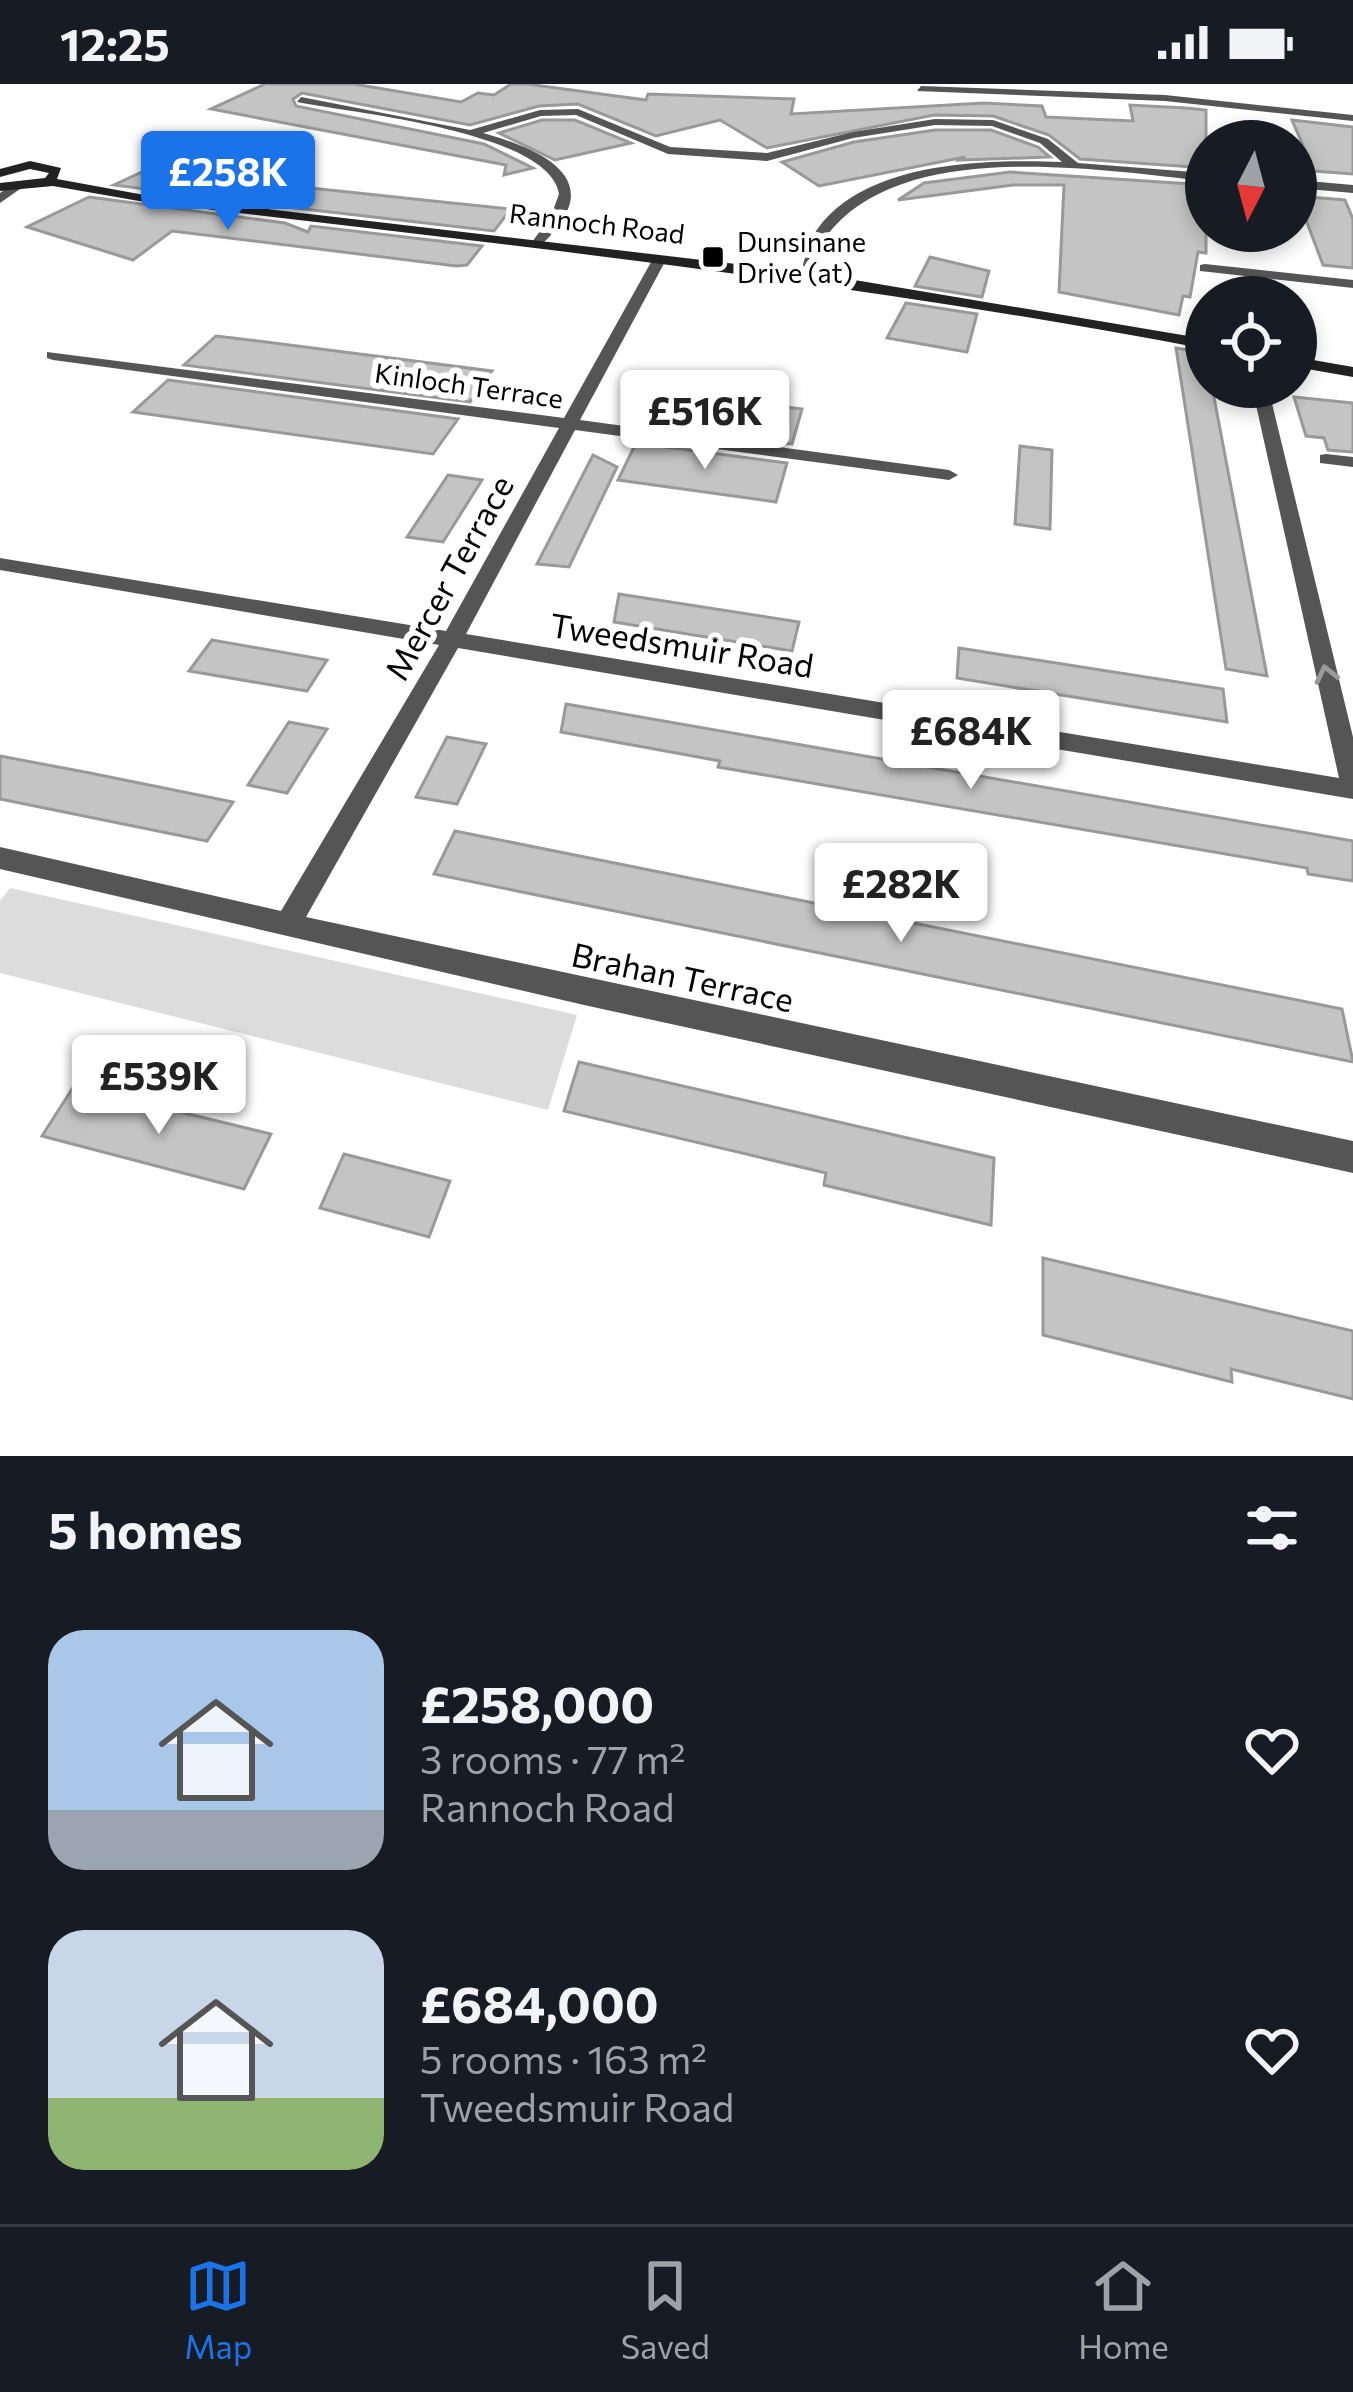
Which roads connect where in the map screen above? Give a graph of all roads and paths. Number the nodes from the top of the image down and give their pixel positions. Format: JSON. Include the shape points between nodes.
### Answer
{"nodes":[{"id":1,"x":921,"y":88,"type":"dead end"},
{"id":2,"x":318,"y":92,"type":"dead end"},
{"id":3,"x":302,"y":100,"type":"junction"},
{"id":4,"x":284,"y":107,"type":"dead end"},
{"id":5,"x":1353,"y":118,"type":"edge"},
{"id":6,"x":470,"y":133,"type":"junction"},
{"id":7,"x":15,"y":156,"type":"dead end"},
{"id":8,"x":31,"y":165,"type":"junction"},
{"id":9,"x":1076,"y":166,"type":"junction"},
{"id":10,"x":0,"y":173,"type":"edge"},
{"id":11,"x":1185,"y":175,"type":"edge"},
{"id":12,"x":50,"y":180,"type":"junction"},
{"id":13,"x":1317,"y":186,"type":"edge"},
{"id":14,"x":7,"y":188,"type":"edge"},
{"id":15,"x":1353,"y":189,"type":"edge"},
{"id":16,"x":0,"y":200,"type":"edge"},
{"id":17,"x":539,"y":242,"type":"junction"},
{"id":18,"x":661,"y":258,"type":"junction"},
{"id":19,"x":1218,"y":274,"type":"dead end"},
{"id":20,"x":806,"y":279,"type":"junction"},
{"id":21,"x":1353,"y":284,"type":"edge"},
{"id":22,"x":1185,"y":341,"type":"edge"},
{"id":23,"x":53,"y":355,"type":"dead end"},
{"id":24,"x":1317,"y":366,"type":"edge"},
{"id":25,"x":1353,"y":372,"type":"edge"},
{"id":26,"x":1265,"y":408,"type":"edge"},
{"id":27,"x":569,"y":426,"type":"junction"},
{"id":28,"x":1326,"y":459,"type":"dead end"},
{"id":29,"x":1353,"y":462,"type":"edge"},
{"id":30,"x":950,"y":475,"type":"dead end"},
{"id":31,"x":0,"y":564,"type":"edge"},
{"id":32,"x":452,"y":640,"type":"junction"},
{"id":33,"x":1353,"y":789,"type":"edge"},
{"id":34,"x":0,"y":858,"type":"edge"},
{"id":35,"x":288,"y":924,"type":"junction"},
{"id":36,"x":1353,"y":1157,"type":"edge"}],
"edges":[{"from":1,"to":5,"type":"street","via":[[1165,98]]},
{"from":2,"to":3,"type":"street"},
{"from":3,"to":4,"type":"street"},
{"from":3,"to":6,"type":"street"},
{"from":6,"to":9,"type":"street","via":[[540,113],[578,112],[668,150],[766,157],[935,122],[993,123],[1043,141]]},
{"from":6,"to":17,"type":"street","via":[[531,150],[560,171],[564,204]]},
{"from":7,"to":8,"type":"street"},
{"from":8,"to":10,"type":"street"},
{"from":8,"to":12,"type":"street","name":"Rannoch Road","via":[[57,171]]},
{"from":9,"to":11,"type":"street"},
{"from":9,"to":20,"type":"street","via":[[934,170],[888,184],[836,214]]},
{"from":12,"to":14,"type":"street","name":"Rannoch Road"},
{"from":12,"to":17,"type":"street","name":"Rannoch Road","via":[[143,199]]},
{"from":13,"to":15,"type":"street"},
{"from":14,"to":16,"type":"street"},
{"from":17,"to":18,"type":"street","name":"Rannoch Road"},
{"from":18,"to":20,"type":"street","name":"Rannoch Road"},
{"from":18,"to":27,"type":"street","name":"Mercer Terrace"},
{"from":19,"to":21,"type":"street"},
{"from":20,"to":22,"type":"street","name":"Rannoch Road"},
{"from":23,"to":27,"type":"street","name":"Kinloch Terrace"},
{"from":24,"to":25,"type":"street"},
{"from":33,"to":26,"type":"street","one_way":true},
{"from":27,"to":30,"type":"street","name":"Kinloch Terrace"},
{"from":27,"to":32,"type":"street","name":"Mercer Terrace"},
{"from":28,"to":29,"type":"street"},
{"from":31,"to":32,"type":"street","name":"Tweedsmuir Road"},
{"from":32,"to":33,"type":"street","name":"Tweedsmuir Road"},
{"from":32,"to":35,"type":"street","name":"Mercer Terrace"},
{"from":34,"to":35,"type":"street","name":"Brahan Terrace"},
{"from":35,"to":36,"type":"street","name":"Brahan Terrace"}]}
